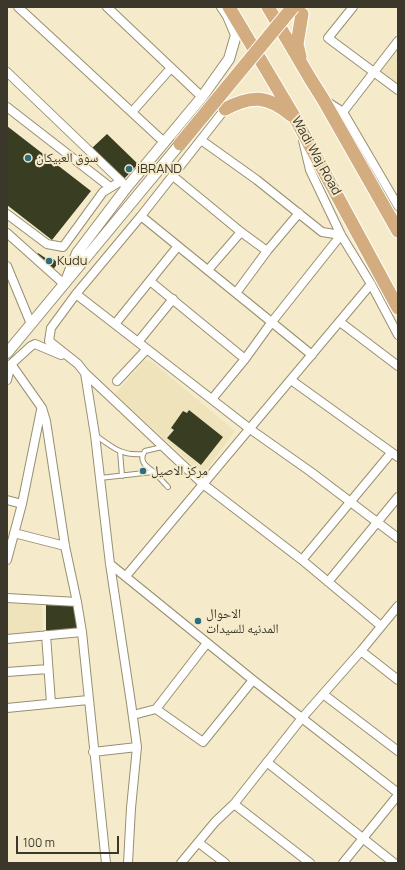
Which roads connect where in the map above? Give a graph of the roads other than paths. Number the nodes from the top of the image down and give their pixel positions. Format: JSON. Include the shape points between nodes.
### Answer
{"nodes":[{"id":1,"x":18,"y":7,"type":"edge"},
{"id":2,"x":107,"y":7,"type":"edge"},
{"id":3,"x":222,"y":7,"type":"edge"},
{"id":4,"x":230,"y":7,"type":"edge"},
{"id":5,"x":268,"y":7,"type":"edge"},
{"id":6,"x":288,"y":7,"type":"edge"},
{"id":7,"x":353,"y":7,"type":"edge"},
{"id":8,"x":301,"y":9,"type":"edge"},
{"id":9,"x":398,"y":41,"type":"edge"},
{"id":10,"x":171,"y":68,"type":"junction"},
{"id":11,"x":7,"y":72,"type":"edge"},
{"id":12,"x":374,"y":72,"type":"junction"},
{"id":13,"x":311,"y":80,"type":"junction"},
{"id":14,"x":398,"y":90,"type":"edge"},
{"id":15,"x":202,"y":97,"type":"junction"},
{"id":16,"x":323,"y":99,"type":"junction"},
{"id":17,"x":7,"y":107,"type":"edge"},
{"id":18,"x":225,"y":109,"type":"joint"},
{"id":19,"x":132,"y":112,"type":"junction"},
{"id":20,"x":343,"y":112,"type":"junction"},
{"id":21,"x":297,"y":122,"type":"junction"},
{"id":22,"x":201,"y":140,"type":"junction"},
{"id":23,"x":164,"y":142,"type":"junction"},
{"id":24,"x":180,"y":144,"type":"joint"},
{"id":25,"x":173,"y":176,"type":"junction"},
{"id":26,"x":124,"y":184,"type":"junction"},
{"id":27,"x":110,"y":187,"type":"junction"},
{"id":28,"x":398,"y":206,"type":"edge"},
{"id":29,"x":298,"y":213,"type":"junction"},
{"id":30,"x":7,"y":214,"type":"edge"},
{"id":31,"x":141,"y":216,"type":"junction"},
{"id":32,"x":398,"y":231,"type":"edge"},
{"id":33,"x":240,"y":232,"type":"junction"},
{"id":34,"x":7,"y":233,"type":"edge"},
{"id":35,"x":341,"y":235,"type":"junction"},
{"id":36,"x":178,"y":246,"type":"junction"},
{"id":37,"x":267,"y":251,"type":"junction"},
{"id":38,"x":7,"y":266,"type":"edge"},
{"id":39,"x":208,"y":270,"type":"junction"},
{"id":40,"x":150,"y":281,"type":"junction"},
{"id":41,"x":65,"y":282,"type":"junction"},
{"id":42,"x":371,"y":284,"type":"junction"},
{"id":43,"x":236,"y":293,"type":"junction"},
{"id":44,"x":76,"y":294,"type":"junction"},
{"id":45,"x":173,"y":299,"type":"junction"},
{"id":46,"x":398,"y":308,"type":"edge"},
{"id":47,"x":271,"y":322,"type":"junction"},
{"id":48,"x":340,"y":322,"type":"junction"},
{"id":49,"x":32,"y":324,"type":"junction"},
{"id":50,"x":115,"y":324,"type":"junction"},
{"id":51,"x":398,"y":335,"type":"edge"},
{"id":52,"x":138,"y":342,"type":"junction"},
{"id":53,"x":147,"y":349,"type":"junction"},
{"id":54,"x":7,"y":353,"type":"edge"},
{"id":55,"x":312,"y":355,"type":"junction"},
{"id":56,"x":245,"y":359,"type":"junction"},
{"id":57,"x":78,"y":364,"type":"junction"},
{"id":58,"x":9,"y":366,"type":"edge"},
{"id":59,"x":398,"y":366,"type":"edge"},
{"id":60,"x":85,"y":373,"type":"junction"},
{"id":61,"x":7,"y":380,"type":"edge"},
{"id":62,"x":291,"y":380,"type":"junction"},
{"id":63,"x":117,"y":381,"type":"dead end"},
{"id":64,"x":212,"y":399,"type":"junction"},
{"id":65,"x":42,"y":408,"type":"junction"},
{"id":66,"x":250,"y":429,"type":"junction"},
{"id":67,"x":95,"y":435,"type":"junction"},
{"id":68,"x":163,"y":447,"type":"junction"},
{"id":69,"x":120,"y":451,"type":"junction"},
{"id":70,"x":143,"y":454,"type":"junction"},
{"id":71,"x":395,"y":455,"type":"edge"},
{"id":72,"x":154,"y":472,"type":"junction"},
{"id":73,"x":122,"y":476,"type":"junction"},
{"id":74,"x":100,"y":478,"type":"junction"},
{"id":75,"x":202,"y":484,"type":"junction"},
{"id":76,"x":168,"y":487,"type":"dead end"},
{"id":77,"x":398,"y":498,"type":"edge"},
{"id":78,"x":7,"y":500,"type":"edge"},
{"id":79,"x":351,"y":501,"type":"junction"},
{"id":80,"x":22,"y":504,"type":"junction"},
{"id":81,"x":378,"y":522,"type":"junction"},
{"id":82,"x":14,"y":533,"type":"junction"},
{"id":83,"x":398,"y":538,"type":"edge"},
{"id":84,"x":65,"y":546,"type":"junction"},
{"id":85,"x":7,"y":560,"type":"edge"},
{"id":86,"x":302,"y":560,"type":"junction"},
{"id":87,"x":110,"y":564,"type":"junction"},
{"id":88,"x":126,"y":576,"type":"junction"},
{"id":89,"x":328,"y":582,"type":"junction"},
{"id":90,"x":7,"y":598,"type":"edge"},
{"id":91,"x":77,"y":602,"type":"junction"},
{"id":92,"x":397,"y":608,"type":"edge"},
{"id":93,"x":381,"y":626,"type":"junction"},
{"id":94,"x":82,"y":632,"type":"junction"},
{"id":95,"x":46,"y":635,"type":"junction"},
{"id":96,"x":7,"y":639,"type":"edge"},
{"id":97,"x":207,"y":643,"type":"junction"},
{"id":98,"x":361,"y":651,"type":"junction"},
{"id":99,"x":48,"y":669,"type":"junction"},
{"id":100,"x":7,"y":672,"type":"edge"},
{"id":101,"x":253,"y":680,"type":"junction"},
{"id":102,"x":398,"y":680,"type":"edge"},
{"id":103,"x":323,"y":694,"type":"junction"},
{"id":104,"x":88,"y":700,"type":"junction"},
{"id":105,"x":51,"y":704,"type":"junction"},
{"id":106,"x":7,"y":708,"type":"edge"},
{"id":107,"x":156,"y":709,"type":"junction"},
{"id":108,"x":133,"y":715,"type":"junction"},
{"id":109,"x":302,"y":718,"type":"junction"},
{"id":110,"x":137,"y":747,"type":"junction"},
{"id":111,"x":398,"y":751,"type":"edge"},
{"id":112,"x":94,"y":752,"type":"junction"},
{"id":113,"x":268,"y":763,"type":"junction"},
{"id":114,"x":398,"y":794,"type":"edge"},
{"id":115,"x":234,"y":804,"type":"junction"},
{"id":116,"x":364,"y":838,"type":"junction"},
{"id":117,"x":199,"y":843,"type":"junction"},
{"id":118,"x":106,"y":863,"type":"edge"},
{"id":119,"x":128,"y":863,"type":"edge"},
{"id":120,"x":181,"y":863,"type":"edge"},
{"id":121,"x":225,"y":863,"type":"edge"},
{"id":122,"x":310,"y":863,"type":"edge"},
{"id":123,"x":343,"y":863,"type":"edge"},
{"id":124,"x":394,"y":863,"type":"edge"}],
"edges":[{"from":1,"to":19,"type":"street"},
{"from":2,"to":10,"type":"street"},
{"from":3,"to":15,"type":"street","via":[[236,35],[228,59]]},
{"from":4,"to":21,"type":"main road","name":"Wadi Waj Road"},
{"from":5,"to":13,"type":"main road"},
{"from":6,"to":8,"type":"street","via":[[295,12]]},
{"from":7,"to":12,"type":"street","via":[[328,38]]},
{"from":8,"to":13,"type":"main road","via":[[298,52]]},
{"from":8,"to":24,"type":"main road","bridge":true},
{"from":9,"to":12,"type":"street"},
{"from":10,"to":15,"type":"street"},
{"from":10,"to":19,"type":"street"},
{"from":11,"to":26,"type":"street"},
{"from":12,"to":14,"type":"street"},
{"from":12,"to":20,"type":"street"},
{"from":13,"to":16,"type":"main road"},
{"from":15,"to":23,"type":"street"},
{"from":16,"to":20,"type":"street"},
{"from":16,"to":32,"type":"main road"},
{"from":17,"to":27,"type":"street"},
{"from":18,"to":21,"type":"main road","via":[[239,101],[262,100],[283,108]]},
{"from":18,"to":22,"type":"street"},
{"from":19,"to":23,"type":"street"},
{"from":20,"to":28,"type":"street"},
{"from":21,"to":35,"type":"street","via":[[310,170]]},
{"from":21,"to":46,"type":"main road","name":"Wadi Waj Road"},
{"from":22,"to":25,"type":"street"},
{"from":22,"to":29,"type":"street"},
{"from":23,"to":26,"type":"street"},
{"from":24,"to":41,"type":"street"},
{"from":25,"to":31,"type":"street"},
{"from":25,"to":33,"type":"street"},
{"from":26,"to":27,"type":"street"},
{"from":26,"to":41,"type":"street","via":[[77,253]]},
{"from":27,"to":30,"type":"street","via":[[103,192],[63,247],[47,244]]},
{"from":29,"to":35,"type":"street","via":[[322,232]]},
{"from":29,"to":37,"type":"street"},
{"from":31,"to":36,"type":"street"},
{"from":31,"to":44,"type":"street"},
{"from":33,"to":37,"type":"street"},
{"from":33,"to":39,"type":"street"},
{"from":34,"to":41,"type":"street"},
{"from":35,"to":42,"type":"street"},
{"from":35,"to":47,"type":"street"},
{"from":36,"to":39,"type":"street"},
{"from":36,"to":40,"type":"street"},
{"from":37,"to":43,"type":"street"},
{"from":38,"to":49,"type":"street"},
{"from":39,"to":43,"type":"street"},
{"from":40,"to":45,"type":"street"},
{"from":40,"to":50,"type":"street"},
{"from":41,"to":49,"type":"street"},
{"from":42,"to":48,"type":"street"},
{"from":42,"to":51,"type":"street"},
{"from":43,"to":47,"type":"street"},
{"from":44,"to":50,"type":"street"},
{"from":44,"to":57,"type":"street","via":[[51,328],[49,341]]},
{"from":45,"to":52,"type":"street"},
{"from":45,"to":56,"type":"street"},
{"from":47,"to":55,"type":"street"},
{"from":47,"to":56,"type":"street"},
{"from":48,"to":55,"type":"street"},
{"from":48,"to":59,"type":"street"},
{"from":49,"to":54,"type":"street"},
{"from":50,"to":52,"type":"street"},
{"from":52,"to":53,"type":"street"},
{"from":53,"to":63,"type":"street"},
{"from":53,"to":64,"type":"street"},
{"from":55,"to":62,"type":"street"},
{"from":56,"to":64,"type":"street"},
{"from":57,"to":58,"type":"street","via":[[35,344]]},
{"from":57,"to":60,"type":"street"},
{"from":58,"to":61,"type":"street"},
{"from":58,"to":65,"type":"street"},
{"from":60,"to":67,"type":"street"},
{"from":60,"to":68,"type":"street"},
{"from":62,"to":66,"type":"street"},
{"from":62,"to":71,"type":"street"},
{"from":64,"to":66,"type":"street"},
{"from":65,"to":80,"type":"street"},
{"from":65,"to":84,"type":"street"},
{"from":66,"to":75,"type":"street"},
{"from":66,"to":79,"type":"street"},
{"from":67,"to":69,"type":"lane"},
{"from":67,"to":74,"type":"street"},
{"from":68,"to":70,"type":"lane","via":[[148,449]]},
{"from":68,"to":75,"type":"street"},
{"from":69,"to":70,"type":"lane","via":[[131,455]]},
{"from":69,"to":73,"type":"lane"},
{"from":70,"to":72,"type":"lane","via":[[142,460],[145,465]]},
{"from":71,"to":79,"type":"street"},
{"from":72,"to":73,"type":"lane"},
{"from":72,"to":76,"type":"lane"},
{"from":73,"to":74,"type":"lane"},
{"from":74,"to":87,"type":"street"},
{"from":75,"to":86,"type":"street"},
{"from":75,"to":88,"type":"street"},
{"from":77,"to":81,"type":"street"},
{"from":78,"to":80,"type":"street"},
{"from":79,"to":81,"type":"street"},
{"from":79,"to":86,"type":"street"},
{"from":80,"to":82,"type":"street"},
{"from":81,"to":83,"type":"street"},
{"from":81,"to":89,"type":"street"},
{"from":82,"to":84,"type":"street"},
{"from":82,"to":85,"type":"street"},
{"from":84,"to":91,"type":"street"},
{"from":86,"to":89,"type":"street"},
{"from":87,"to":88,"type":"street"},
{"from":87,"to":108,"type":"street"},
{"from":88,"to":97,"type":"street"},
{"from":89,"to":93,"type":"street"},
{"from":90,"to":91,"type":"street"},
{"from":91,"to":94,"type":"street"},
{"from":92,"to":93,"type":"street"},
{"from":93,"to":98,"type":"street"},
{"from":94,"to":95,"type":"street"},
{"from":94,"to":104,"type":"street"},
{"from":95,"to":96,"type":"street"},
{"from":95,"to":99,"type":"street"},
{"from":97,"to":101,"type":"street"},
{"from":97,"to":107,"type":"street"},
{"from":98,"to":102,"type":"street"},
{"from":98,"to":103,"type":"street"},
{"from":99,"to":100,"type":"street"},
{"from":99,"to":105,"type":"street"},
{"from":101,"to":107,"type":"street","via":[[203,742]]},
{"from":101,"to":109,"type":"street"},
{"from":103,"to":109,"type":"street"},
{"from":103,"to":111,"type":"street"},
{"from":104,"to":105,"type":"street"},
{"from":104,"to":112,"type":"street"},
{"from":105,"to":106,"type":"street"},
{"from":107,"to":108,"type":"street"},
{"from":108,"to":110,"type":"street"},
{"from":109,"to":113,"type":"street"},
{"from":109,"to":114,"type":"street"},
{"from":110,"to":112,"type":"street"},
{"from":110,"to":119,"type":"street"},
{"from":112,"to":118,"type":"street"},
{"from":113,"to":115,"type":"street"},
{"from":113,"to":116,"type":"street"},
{"from":114,"to":116,"type":"street"},
{"from":115,"to":117,"type":"street","via":[[215,822]]},
{"from":115,"to":122,"type":"street"},
{"from":116,"to":123,"type":"street"},
{"from":116,"to":124,"type":"street"},
{"from":117,"to":120,"type":"street"},
{"from":117,"to":121,"type":"street"}]}
